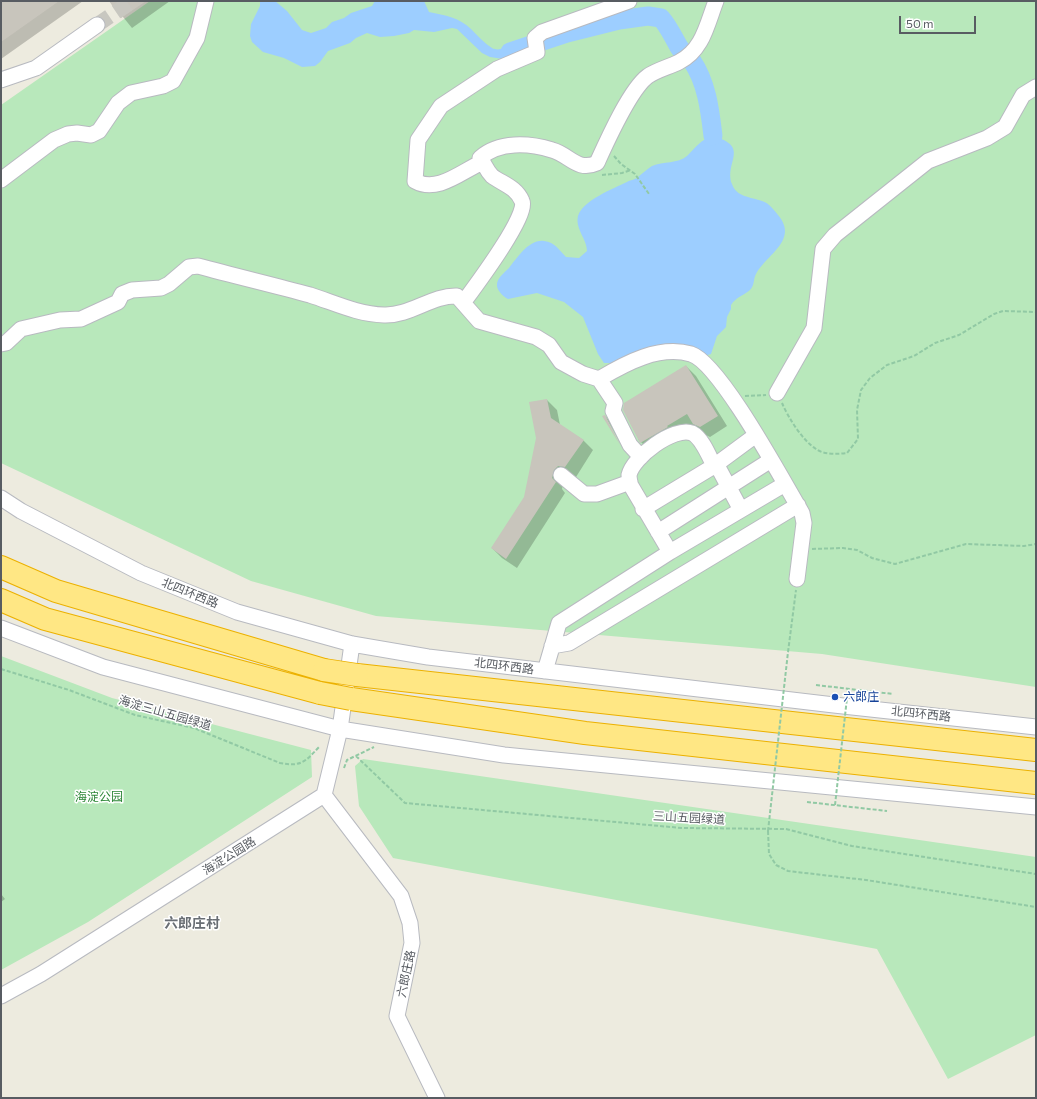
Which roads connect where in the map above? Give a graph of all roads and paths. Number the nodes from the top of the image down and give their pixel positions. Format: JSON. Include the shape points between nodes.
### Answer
{"nodes":[{"id":1,"x":206,"y":1,"type":"edge"},
{"id":2,"x":628,"y":1,"type":"edge"},
{"id":3,"x":716,"y":1,"type":"edge"},
{"id":4,"x":97,"y":25,"type":"tunnel mouth"},
{"id":5,"x":1,"y":80,"type":"edge"},
{"id":6,"x":1036,"y":87,"type":"edge"},
{"id":7,"x":606,"y":143,"type":"junction"},
{"id":8,"x":483,"y":162,"type":"junction"},
{"id":9,"x":589,"y":166,"type":"junction"},
{"id":10,"x":631,"y":170,"type":"junction"},
{"id":11,"x":1,"y":180,"type":"edge"},
{"id":12,"x":649,"y":194,"type":"dead end"},
{"id":13,"x":463,"y":303,"type":"junction"},
{"id":14,"x":1036,"y":312,"type":"edge"},
{"id":15,"x":1,"y":344,"type":"edge"},
{"id":16,"x":599,"y":379,"type":"junction"},
{"id":17,"x":777,"y":393,"type":"junction"},
{"id":18,"x":734,"y":399,"type":"junction"},
{"id":19,"x":756,"y":436,"type":"junction"},
{"id":20,"x":641,"y":457,"type":"junction"},
{"id":21,"x":771,"y":460,"type":"junction"},
{"id":22,"x":714,"y":466,"type":"junction"},
{"id":23,"x":561,"y":475,"type":"dead end"},
{"id":24,"x":630,"y":482,"type":"junction"},
{"id":25,"x":785,"y":484,"type":"junction"},
{"id":26,"x":729,"y":486,"type":"junction"},
{"id":27,"x":1,"y":498,"type":"edge"},
{"id":28,"x":798,"y":505,"type":"junction"},
{"id":29,"x":643,"y":509,"type":"junction"},
{"id":30,"x":741,"y":510,"type":"junction"},
{"id":31,"x":658,"y":532,"type":"junction"},
{"id":32,"x":1036,"y":544,"type":"edge"},
{"id":33,"x":801,"y":550,"type":"junction"},
{"id":34,"x":1,"y":552,"type":"edge"},
{"id":35,"x":670,"y":552,"type":"junction"},
{"id":36,"x":1,"y":567,"type":"edge"},
{"id":37,"x":797,"y":579,"type":"joint"},
{"id":38,"x":56,"y":591,"type":"junction"},
{"id":39,"x":1,"y":600,"type":"edge"},
{"id":40,"x":1,"y":628,"type":"edge"},
{"id":41,"x":352,"y":644,"type":"junction"},
{"id":42,"x":552,"y":646,"type":"junction"},
{"id":43,"x":1,"y":669,"type":"edge"},
{"id":44,"x":545,"y":671,"type":"junction"},
{"id":45,"x":816,"y":685,"type":"dead end"},
{"id":46,"x":848,"y":689,"type":"junction"},
{"id":47,"x":893,"y":694,"type":"dead end"},
{"id":48,"x":1036,"y":727,"type":"edge"},
{"id":49,"x":340,"y":729,"type":"junction"},
{"id":50,"x":376,"y":746,"type":"dead end"},
{"id":51,"x":319,"y":747,"type":"dead end"},
{"id":52,"x":1036,"y":750,"type":"edge"},
{"id":53,"x":1036,"y":782,"type":"edge"},
{"id":54,"x":324,"y":796,"type":"junction"},
{"id":55,"x":807,"y":802,"type":"dead end"},
{"id":56,"x":835,"y":805,"type":"junction"},
{"id":57,"x":1036,"y":807,"type":"edge"},
{"id":58,"x":887,"y":811,"type":"dead end"},
{"id":59,"x":1036,"y":874,"type":"edge"},
{"id":60,"x":1036,"y":907,"type":"edge"},
{"id":61,"x":1,"y":996,"type":"edge"},
{"id":62,"x":437,"y":1098,"type":"edge"}],
"edges":[{"from":1,"to":11,"type":"street","via":[[197,38],[173,81],[163,86],[131,93],[118,103],[99,131],[92,135],[68,134],[54,140]]},
{"from":2,"to":8,"type":"street","via":[[542,32],[536,45],[441,106],[418,140],[415,181],[422,185],[444,182]]},
{"from":3,"to":7,"type":"street","via":[[701,42],[681,61],[648,76],[632,95]]},
{"from":4,"to":5,"type":"street","via":[[36,68]]},
{"from":6,"to":17,"type":"street","via":[[1023,94],[1005,127],[987,138],[928,161],[835,235],[823,249],[814,328]]},
{"from":7,"to":9,"type":"street","via":[[597,163]]},
{"from":7,"to":10,"type":"path","via":[[621,164]]},
{"from":8,"to":9,"type":"street","via":[[480,158],[485,154],[506,146],[525,145],[553,150],[581,166]]},
{"from":8,"to":13,"type":"street","via":[[492,176],[516,190],[523,202],[522,214]]},
{"from":9,"to":10,"type":"path","via":[[595,174],[600,175]]},
{"from":10,"to":12,"type":"path"},
{"from":13,"to":15,"type":"street","via":[[457,296],[446,296],[422,306],[386,315],[353,311],[239,275],[189,266],[162,288],[132,290],[122,294],[118,302],[80,319],[60,320],[22,329],[6,343]]},
{"from":13,"to":16,"type":"street","via":[[478,322],[536,337],[549,345],[561,362]]},
{"from":14,"to":17,"type":"path","via":[[1003,311],[994,314],[959,335],[935,343],[914,356],[896,361],[879,370],[861,390],[857,410],[858,439],[847,453],[832,454],[816,449],[790,420]]},
{"from":16,"to":18,"type":"street","via":[[624,364],[666,352],[692,354],[716,374]]},
{"from":16,"to":20,"type":"street","via":[[615,403],[613,411],[630,445]]},
{"from":17,"to":18,"type":"path"},
{"from":18,"to":19,"type":"street"},
{"from":19,"to":21,"type":"street"},
{"from":19,"to":22,"type":"street"},
{"from":20,"to":22,"type":"street","via":[[676,433],[683,432],[697,436]]},
{"from":20,"to":24,"type":"street","via":[[629,475]]},
{"from":21,"to":25,"type":"street"},
{"from":21,"to":26,"type":"street"},
{"from":22,"to":26,"type":"street"},
{"from":22,"to":29,"type":"street"},
{"from":23,"to":24,"type":"street","via":[[584,494],[597,494]]},
{"from":24,"to":29,"type":"street"},
{"from":25,"to":28,"type":"street"},
{"from":25,"to":30,"type":"street"},
{"from":26,"to":30,"type":"street"},
{"from":26,"to":31,"type":"street"},
{"from":27,"to":41,"type":"street","name":"北四环西路","via":[[21,511],[141,573],[237,612]]},
{"from":28,"to":33,"type":"street","via":[[804,523]]},
{"from":28,"to":42,"type":"street","via":[[569,643]]},
{"from":29,"to":31,"type":"street"},
{"from":30,"to":35,"type":"street"},
{"from":31,"to":35,"type":"street"},
{"from":32,"to":33,"type":"path","via":[[961,544],[895,564],[872,558],[858,550]]},
{"from":33,"to":37,"type":"street"},
{"from":34,"to":38,"type":"highway"},
{"from":35,"to":42,"type":"street","via":[[559,623]]},
{"from":36,"to":38,"type":"highway","name":"北四环西路"},
{"from":37,"to":60,"type":"path","bridge":true,"via":[[768,831],[769,854],[776,865],[788,871],[866,880]]},
{"from":38,"to":52,"type":"highway","name":"北四环西路","bridge":true,"via":[[324,670]]},
{"from":39,"to":53,"type":"highway","bridge":true,"via":[[45,619],[320,693],[351,699],[585,733]]},
{"from":40,"to":49,"type":"street","via":[[103,667]]},
{"from":41,"to":44,"type":"street","name":"北四环西路","via":[[428,657]]},
{"from":41,"to":49,"type":"street"},
{"from":42,"to":44,"type":"street"},
{"from":43,"to":51,"type":"path","name":"海淀三山五园绿道","via":[[135,714],[194,728],[292,766],[301,764]]},
{"from":44,"to":48,"type":"street","name":"北四环西路"},
{"from":45,"to":46,"type":"path"},
{"from":46,"to":47,"type":"path"},
{"from":46,"to":56,"type":"path","bridge":true},
{"from":49,"to":54,"type":"street"},
{"from":49,"to":57,"type":"street","via":[[504,755]]},
{"from":50,"to":59,"type":"path","name":"三山五园绿道","via":[[356,756],[405,803],[682,828],[786,829],[852,846]]},
{"from":54,"to":61,"type":"street","name":"海淀公园路","via":[[42,974]]},
{"from":54,"to":62,"type":"street","name":"六郎庄路","via":[[401,896],[410,923],[412,943],[397,1016]]},
{"from":55,"to":56,"type":"path"},
{"from":56,"to":58,"type":"path"}]}
